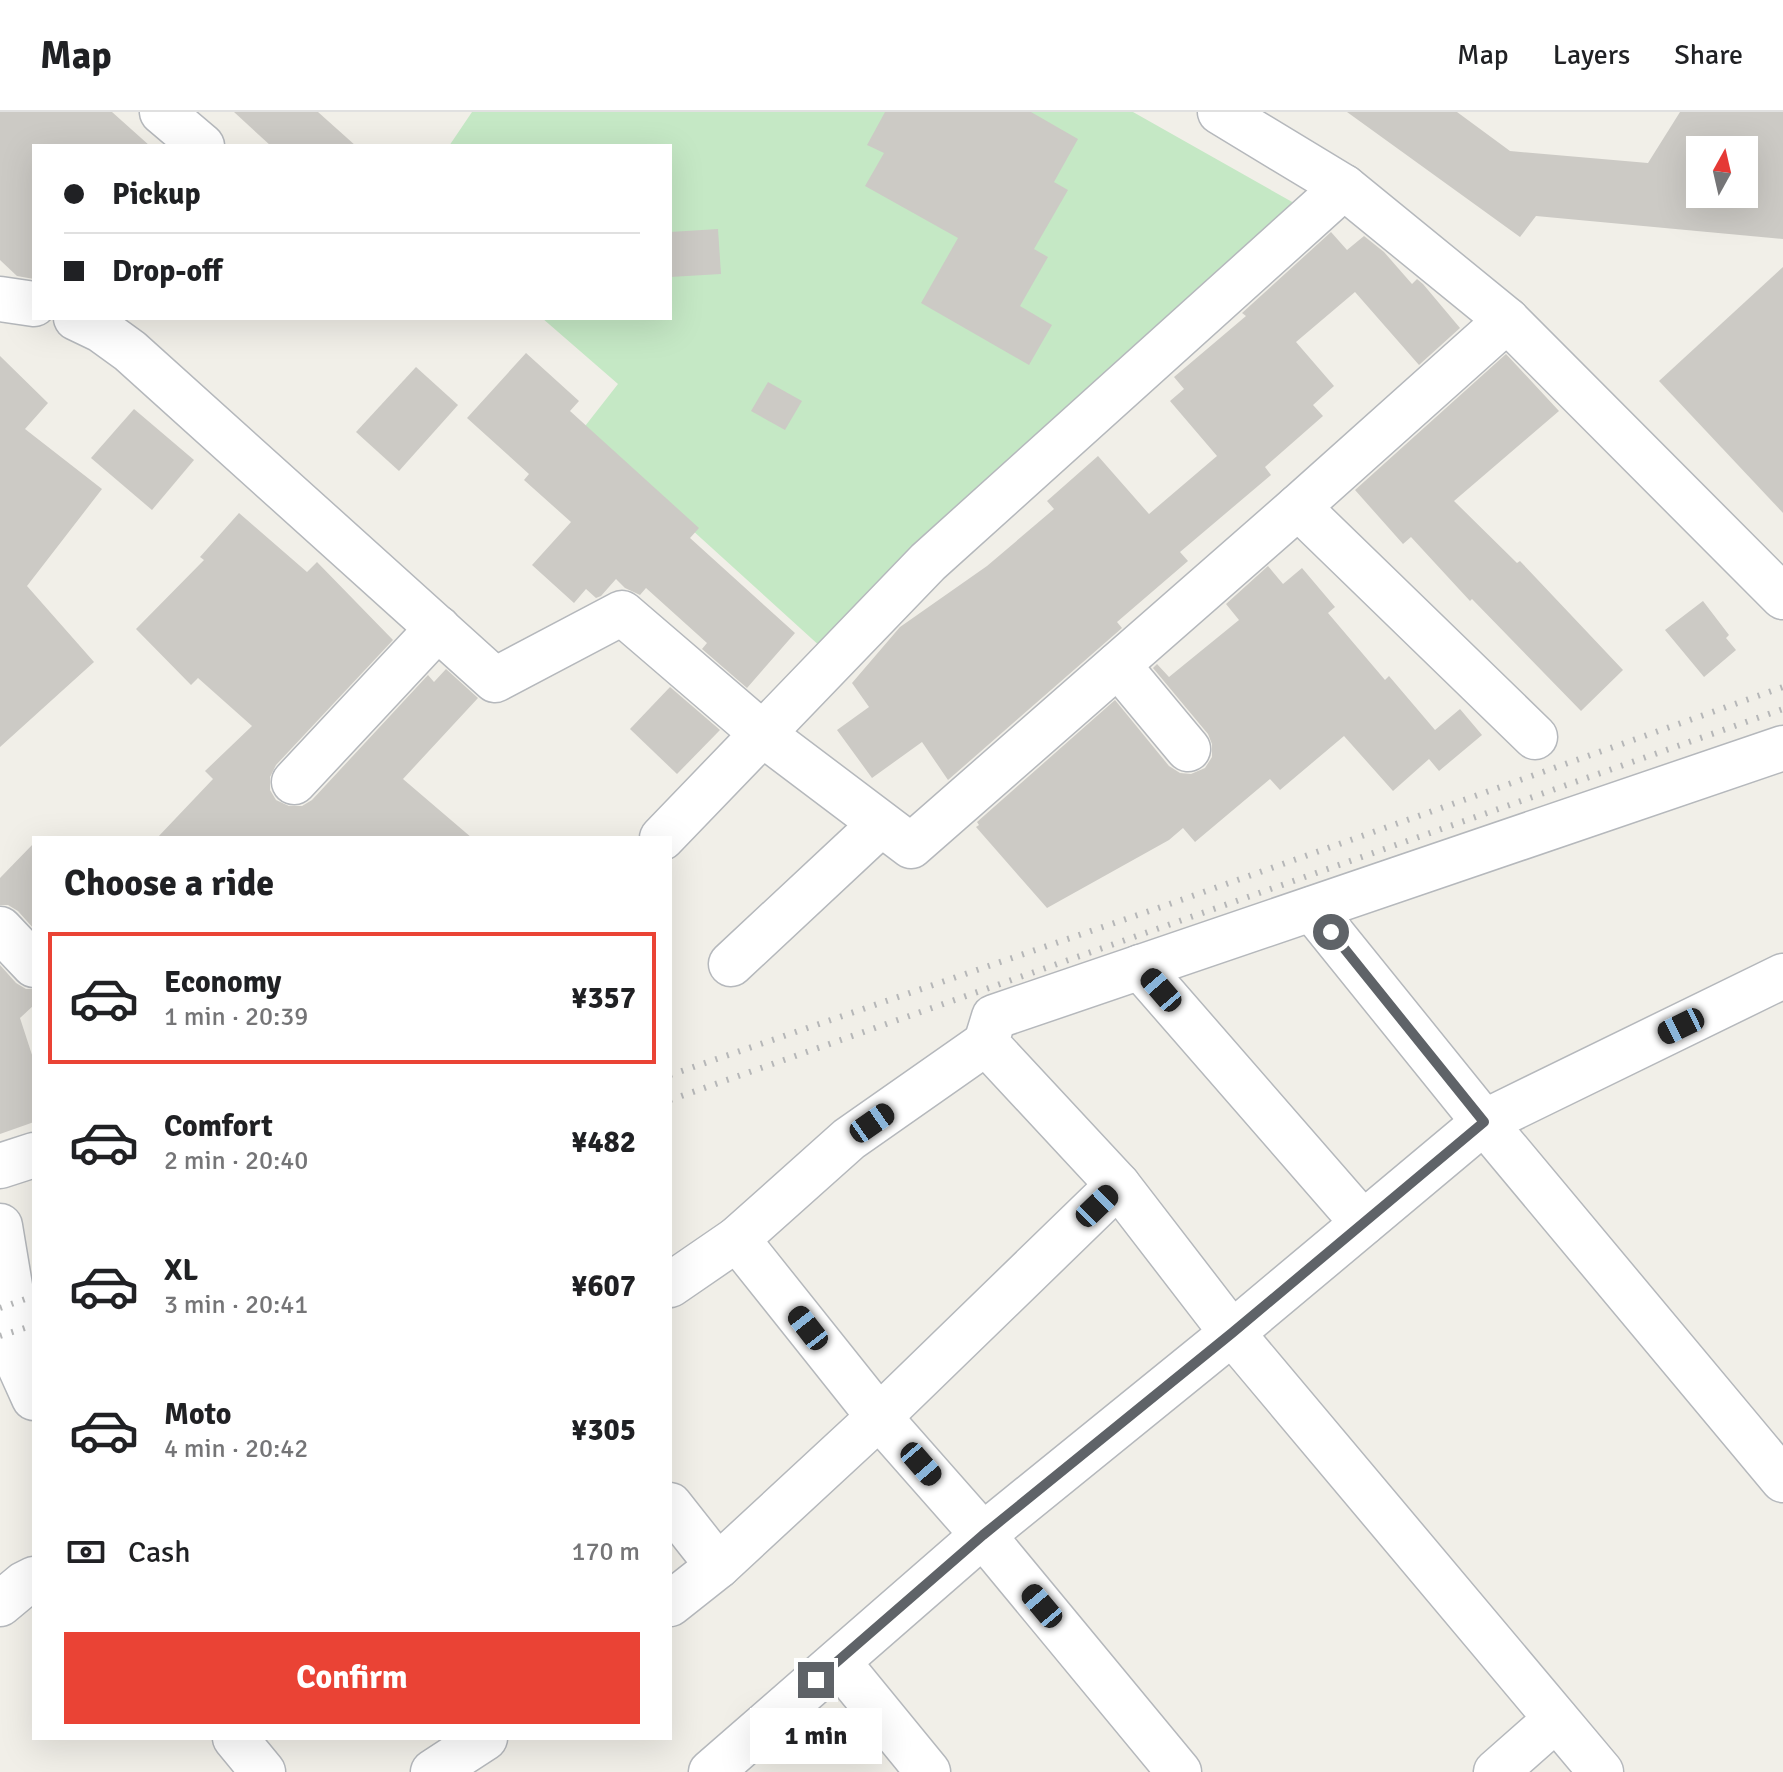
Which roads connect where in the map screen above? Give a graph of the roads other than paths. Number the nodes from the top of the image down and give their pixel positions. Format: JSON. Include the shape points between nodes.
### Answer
{"nodes":[{"id":1,"x":162,"y":112,"type":"edge"},
{"id":2,"x":1220,"y":112,"type":"edge"},
{"id":3,"x":200,"y":144,"type":"edge"},
{"id":4,"x":1344,"y":187,"type":"junction"},
{"id":5,"x":0,"y":299,"type":"edge"},
{"id":6,"x":32,"y":304,"type":"edge"},
{"id":7,"x":80,"y":320,"type":"edge"},
{"id":8,"x":1507,"y":320,"type":"junction"},
{"id":9,"x":1298,"y":507,"type":"junction"},
{"id":10,"x":1783,"y":597,"type":"edge"},
{"id":11,"x":438,"y":628,"type":"junction"},
{"id":12,"x":1118,"y":665,"type":"junction"},
{"id":13,"x":764,"y":735,"type":"junction"},
{"id":14,"x":1535,"y":737,"type":"dead end"},
{"id":15,"x":1783,"y":748,"type":"edge"},
{"id":16,"x":1188,"y":749,"type":"dead end"},
{"id":17,"x":294,"y":782,"type":"dead end"},
{"id":18,"x":881,"y":824,"type":"junction"},
{"id":19,"x":664,"y":836,"type":"edge"},
{"id":20,"x":1312,"y":909,"type":"junction"},
{"id":21,"x":0,"y":929,"type":"edge"},
{"id":22,"x":32,"y":963,"type":"edge"},
{"id":23,"x":731,"y":964,"type":"dead end"},
{"id":24,"x":1140,"y":967,"type":"junction"},
{"id":25,"x":1777,"y":988,"type":"edge"},
{"id":26,"x":986,"y":1043,"type":"junction"},
{"id":27,"x":1484,"y":1122,"type":"junction"},
{"id":28,"x":32,"y":1156,"type":"edge"},
{"id":29,"x":0,"y":1166,"type":"edge"},
{"id":30,"x":1118,"y":1185,"type":"junction"},
{"id":31,"x":1363,"y":1223,"type":"junction"},
{"id":32,"x":0,"y":1226,"type":"edge"},
{"id":33,"x":737,"y":1239,"type":"junction"},
{"id":34,"x":672,"y":1284,"type":"edge"},
{"id":35,"x":1232,"y":1333,"type":"junction"},
{"id":36,"x":18,"y":1380,"type":"edge"},
{"id":37,"x":879,"y":1417,"type":"junction"},
{"id":38,"x":1783,"y":1480,"type":"edge"},
{"id":39,"x":672,"y":1508,"type":"edge"},
{"id":40,"x":983,"y":1535,"type":"junction"},
{"id":41,"x":718,"y":1566,"type":"junction"},
{"id":42,"x":32,"y":1580,"type":"edge"},
{"id":43,"x":672,"y":1602,"type":"edge"},
{"id":44,"x":0,"y":1604,"type":"edge"},
{"id":45,"x":838,"y":1662,"type":"junction"},
{"id":46,"x":1556,"y":1719,"type":"junction"},
{"id":47,"x":237,"y":1740,"type":"edge"},
{"id":48,"x":482,"y":1740,"type":"edge"},
{"id":49,"x":263,"y":1772,"type":"edge"},
{"id":50,"x":433,"y":1772,"type":"edge"},
{"id":51,"x":711,"y":1772,"type":"edge"},
{"id":52,"x":928,"y":1772,"type":"edge"},
{"id":53,"x":1179,"y":1772,"type":"edge"},
{"id":54,"x":1496,"y":1772,"type":"edge"},
{"id":55,"x":1601,"y":1772,"type":"edge"}],
"edges":[{"from":1,"to":3,"type":"street"},
{"from":2,"to":4,"type":"street"},
{"from":4,"to":8,"type":"street"},
{"from":4,"to":13,"type":"street","via":[[928,562]]},
{"from":5,"to":6,"type":"street"},
{"from":7,"to":11,"type":"street","via":[[130,351]]},
{"from":8,"to":9,"type":"street"},
{"from":8,"to":10,"type":"street"},
{"from":9,"to":12,"type":"street"},
{"from":9,"to":14,"type":"street"},
{"from":11,"to":13,"type":"street","via":[[495,680],[622,613]]},
{"from":11,"to":17,"type":"street"},
{"from":12,"to":16,"type":"street"},
{"from":12,"to":18,"type":"street","via":[[911,846]]},
{"from":13,"to":18,"type":"street"},
{"from":13,"to":19,"type":"street"},
{"from":15,"to":20,"type":"street"},
{"from":18,"to":23,"type":"street"},
{"from":20,"to":24,"type":"street"},
{"from":20,"to":27,"type":"street"},
{"from":21,"to":22,"type":"street"},
{"from":24,"to":26,"type":"street","via":[[994,1017]]},
{"from":24,"to":31,"type":"street"},
{"from":25,"to":27,"type":"street"},
{"from":26,"to":30,"type":"street"},
{"from":26,"to":33,"type":"street","via":[[849,1139]]},
{"from":27,"to":31,"type":"street"},
{"from":27,"to":38,"type":"street"},
{"from":28,"to":29,"type":"street"},
{"from":30,"to":35,"type":"street"},
{"from":30,"to":37,"type":"street"},
{"from":31,"to":35,"type":"street"},
{"from":32,"to":36,"type":"street"},
{"from":33,"to":34,"type":"street"},
{"from":33,"to":37,"type":"street"},
{"from":35,"to":40,"type":"street"},
{"from":35,"to":46,"type":"street"},
{"from":37,"to":40,"type":"street"},
{"from":37,"to":41,"type":"street"},
{"from":39,"to":41,"type":"street"},
{"from":40,"to":45,"type":"street"},
{"from":40,"to":53,"type":"street"},
{"from":41,"to":43,"type":"street"},
{"from":42,"to":44,"type":"street"},
{"from":45,"to":51,"type":"street"},
{"from":45,"to":52,"type":"street"},
{"from":46,"to":54,"type":"street"},
{"from":46,"to":55,"type":"street"},
{"from":47,"to":49,"type":"street"},
{"from":48,"to":50,"type":"street"}]}
